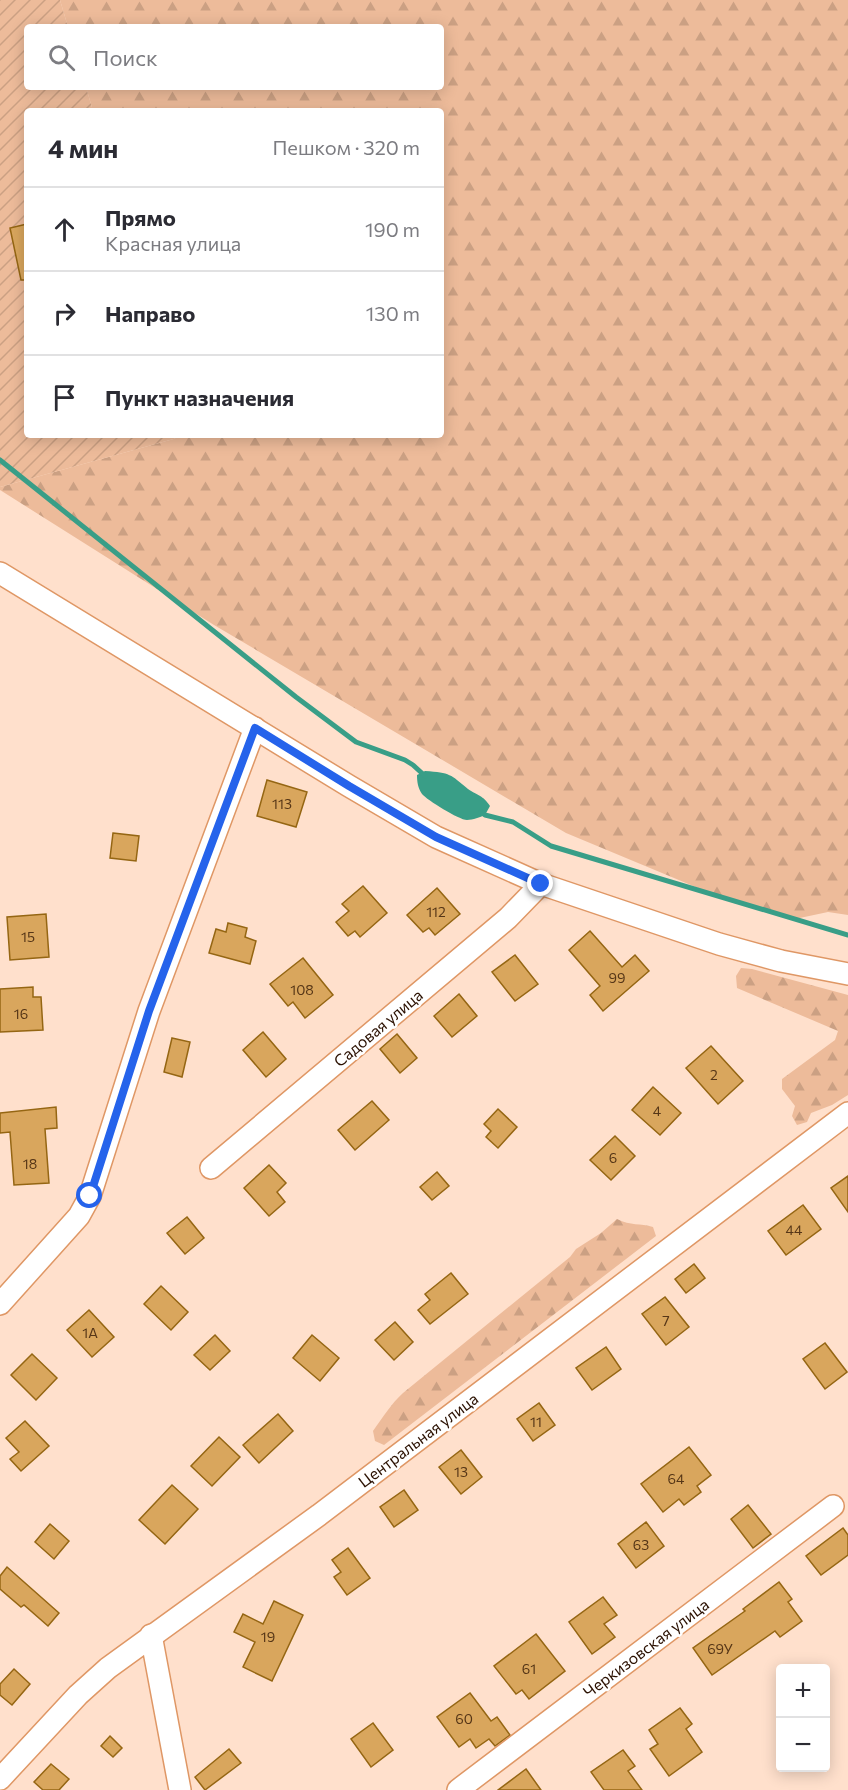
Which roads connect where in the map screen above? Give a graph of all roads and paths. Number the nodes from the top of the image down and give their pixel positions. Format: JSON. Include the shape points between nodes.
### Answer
{"nodes":[{"id":1,"x":0,"y":573,"type":"edge"},
{"id":2,"x":255,"y":728,"type":"junction"},
{"id":3,"x":541,"y":884,"type":"junction"},
{"id":4,"x":848,"y":974,"type":"edge"},
{"id":5,"x":848,"y":1113,"type":"edge"},
{"id":6,"x":211,"y":1168,"type":"dead end"},
{"id":7,"x":0,"y":1304,"type":"edge"},
{"id":8,"x":833,"y":1506,"type":"dead end"},
{"id":9,"x":151,"y":1635,"type":"junction"},
{"id":10,"x":0,"y":1779,"type":"edge"},
{"id":11,"x":180,"y":1790,"type":"edge"},
{"id":12,"x":459,"y":1790,"type":"edge"}],
"edges":[{"from":1,"to":2,"type":"street"},
{"from":2,"to":3,"type":"street","via":[[436,837]]},
{"from":2,"to":7,"type":"street","via":[[149,1011],[90,1196],[79,1216]]},
{"from":3,"to":4,"type":"street","via":[[718,944]]},
{"from":3,"to":6,"type":"street","name":"Садовая улица","via":[[508,918]]},
{"from":5,"to":9,"type":"street","name":"Центральная улица","via":[[328,1508]]},
{"from":8,"to":12,"type":"street","name":"Черкизовская улица"},
{"from":9,"to":10,"type":"street","name":"Центральная улица","via":[[78,1695]]},
{"from":9,"to":11,"type":"street"}]}
